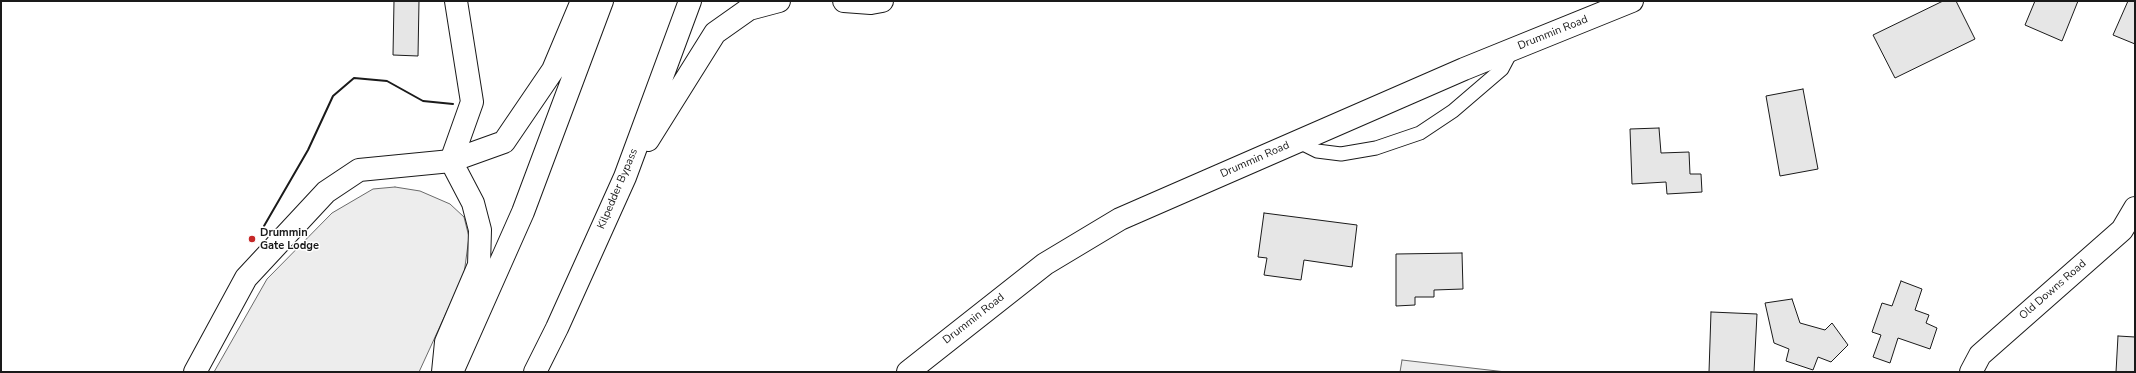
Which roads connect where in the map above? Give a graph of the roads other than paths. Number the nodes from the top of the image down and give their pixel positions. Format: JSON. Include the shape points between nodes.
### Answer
{"nodes":[{"id":1,"x":456,"y":1,"type":"edge"},
{"id":2,"x":582,"y":1,"type":"edge"},
{"id":3,"x":602,"y":1,"type":"edge"},
{"id":4,"x":690,"y":1,"type":"edge"},
{"id":5,"x":779,"y":1,"type":"edge"},
{"id":6,"x":844,"y":1,"type":"edge"},
{"id":7,"x":882,"y":1,"type":"edge"},
{"id":8,"x":1632,"y":1,"type":"edge"},
{"id":9,"x":1512,"y":50,"type":"junction"},
{"id":10,"x":1297,"y":141,"type":"junction"},
{"id":11,"x":451,"y":161,"type":"junction"},
{"id":12,"x":625,"y":176,"type":"junction"},
{"id":13,"x":2135,"y":208,"type":"edge"},
{"id":14,"x":196,"y":372,"type":"edge"},
{"id":15,"x":443,"y":372,"type":"edge"},
{"id":16,"x":452,"y":372,"type":"edge"},
{"id":17,"x":535,"y":372,"type":"edge"},
{"id":18,"x":908,"y":372,"type":"edge"},
{"id":19,"x":1971,"y":372,"type":"edge"}],
"edges":[{"from":1,"to":11,"type":"main road","via":[[472,102]]},
{"from":2,"to":11,"type":"main road","via":[[553,70],[504,142]]},
{"from":3,"to":16,"type":"main road","via":[[523,212]]},
{"from":4,"to":12,"type":"main road","name":"Kilpedder Bypass"},
{"from":5,"to":12,"type":"main road","via":[[749,9],[715,33]]},
{"from":6,"to":7,"type":"main road"},
{"from":8,"to":9,"type":"main road","name":"Drummin Road"},
{"from":9,"to":10,"type":"main road","name":"Drummin Road"},
{"from":9,"to":10,"type":"lane","via":[[1502,69],[1453,111],[1420,133],[1376,148],[1341,154],[1317,151]]},
{"from":10,"to":18,"type":"main road","name":"Drummin Road","via":[[1113,223],[1045,264]]},
{"from":11,"to":14,"type":"main road","via":[[358,170],[326,192],[246,278]]},
{"from":11,"to":15,"type":"main road","via":[[473,203],[480,230],[478,265],[446,342]]},
{"from":12,"to":17,"type":"main road","name":"Kilpedder Bypass"},
{"from":13,"to":19,"type":"main road","name":"Old Downs Road","via":[[2122,230],[1980,355]]}]}
